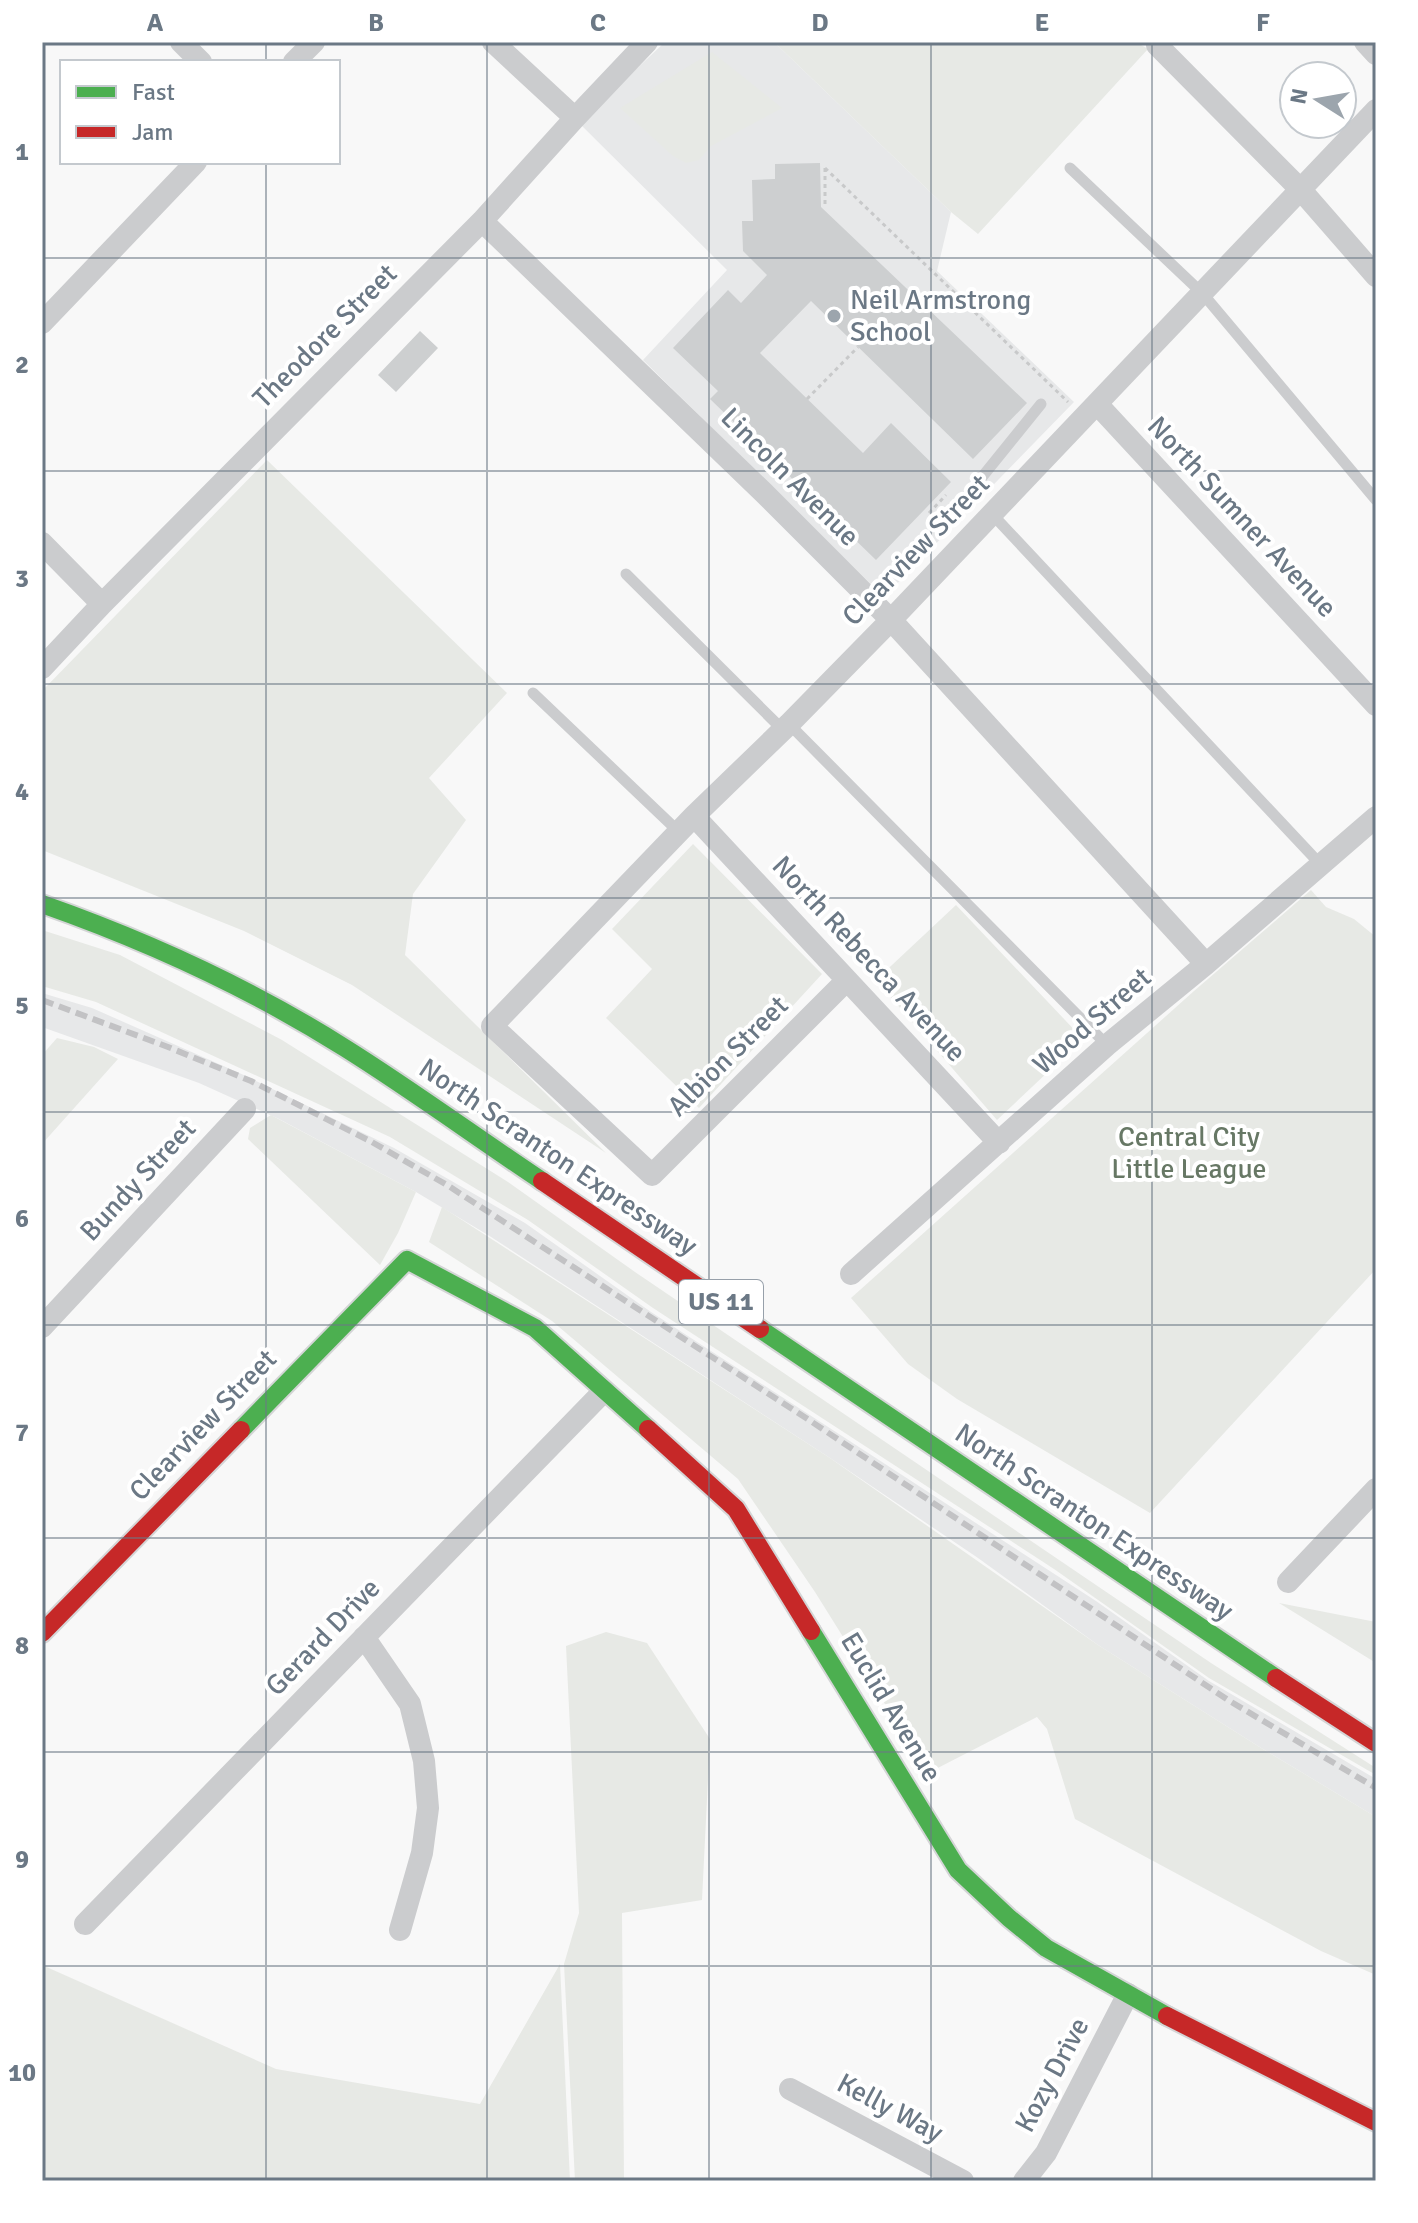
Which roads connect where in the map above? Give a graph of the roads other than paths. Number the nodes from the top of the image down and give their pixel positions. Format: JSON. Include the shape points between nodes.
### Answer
{"nodes":[{"id":1,"x":181,"y":42,"type":"edge"},
{"id":2,"x":314,"y":42,"type":"edge"},
{"id":3,"x":493,"y":42,"type":"edge"},
{"id":4,"x":647,"y":42,"type":"edge"},
{"id":5,"x":1365,"y":42,"type":"edge"},
{"id":6,"x":1157,"y":45,"type":"dead end"},
{"id":7,"x":1376,"y":54,"type":"edge"},
{"id":8,"x":199,"y":60,"type":"edge"},
{"id":9,"x":296,"y":60,"type":"edge"},
{"id":10,"x":1376,"y":110,"type":"edge"},
{"id":11,"x":575,"y":118,"type":"junction"},
{"id":12,"x":194,"y":164,"type":"edge"},
{"id":13,"x":1070,"y":168,"type":"dead end"},
{"id":14,"x":1301,"y":190,"type":"junction"},
{"id":15,"x":482,"y":221,"type":"junction"},
{"id":16,"x":1376,"y":276,"type":"edge"},
{"id":17,"x":1203,"y":294,"type":"junction"},
{"id":18,"x":42,"y":323,"type":"edge"},
{"id":19,"x":1041,"y":404,"type":"dead end"},
{"id":20,"x":1098,"y":405,"type":"junction"},
{"id":21,"x":1376,"y":500,"type":"edge"},
{"id":22,"x":953,"y":513,"type":"dead end"},
{"id":23,"x":992,"y":514,"type":"junction"},
{"id":24,"x":42,"y":543,"type":"edge"},
{"id":25,"x":626,"y":574,"type":"dead end"},
{"id":26,"x":102,"y":604,"type":"junction"},
{"id":27,"x":891,"y":620,"type":"junction"},
{"id":28,"x":42,"y":668,"type":"edge"},
{"id":29,"x":533,"y":693,"type":"dead end"},
{"id":30,"x":1376,"y":705,"type":"edge"},
{"id":31,"x":786,"y":727,"type":"junction"},
{"id":32,"x":1376,"y":817,"type":"edge"},
{"id":33,"x":686,"y":824,"type":"junction"},
{"id":34,"x":1321,"y":865,"type":"junction"},
{"id":35,"x":42,"y":904,"type":"edge"},
{"id":36,"x":1206,"y":964,"type":"junction"},
{"id":37,"x":847,"y":980,"type":"junction"},
{"id":38,"x":1107,"y":1045,"type":"junction"},
{"id":39,"x":245,"y":1109,"type":"dead end"},
{"id":40,"x":999,"y":1143,"type":"junction"},
{"id":41,"x":652,"y":1175,"type":"joint"},
{"id":42,"x":407,"y":1260,"type":"joint"},
{"id":43,"x":851,"y":1274,"type":"dead end"},
{"id":44,"x":42,"y":1327,"type":"edge"},
{"id":45,"x":604,"y":1391,"type":"junction"},
{"id":46,"x":1376,"y":1489,"type":"edge"},
{"id":47,"x":1288,"y":1582,"type":"dead end"},
{"id":48,"x":42,"y":1633,"type":"edge"},
{"id":49,"x":364,"y":1637,"type":"junction"},
{"id":50,"x":1376,"y":1743,"type":"edge"},
{"id":51,"x":85,"y":1924,"type":"dead end"},
{"id":52,"x":400,"y":1930,"type":"dead end"},
{"id":53,"x":1128,"y":1994,"type":"junction"},
{"id":54,"x":790,"y":2089,"type":"dead end"},
{"id":55,"x":1376,"y":2122,"type":"edge"},
{"id":56,"x":963,"y":2181,"type":"edge"},
{"id":57,"x":1024,"y":2181,"type":"edge"}],
"edges":[{"from":1,"to":8,"type":"street"},
{"from":2,"to":9,"type":"street"},
{"from":3,"to":11,"type":"street"},
{"from":4,"to":11,"type":"street","name":"Theodore Street"},
{"from":5,"to":7,"type":"street"},
{"from":6,"to":14,"type":"street"},
{"from":10,"to":14,"type":"street","name":"Clearview Street"},
{"from":11,"to":15,"type":"street","name":"Theodore Street"},
{"from":12,"to":18,"type":"street"},
{"from":13,"to":17,"type":"lane"},
{"from":14,"to":16,"type":"street"},
{"from":14,"to":17,"type":"street","name":"Clearview Street"},
{"from":15,"to":26,"type":"street","name":"Theodore Street"},
{"from":15,"to":27,"type":"street","name":"Lincoln Avenue"},
{"from":17,"to":20,"type":"street","name":"Clearview Street"},
{"from":17,"to":21,"type":"lane"},
{"from":19,"to":22,"type":"lane"},
{"from":20,"to":23,"type":"street","name":"Clearview Street"},
{"from":20,"to":30,"type":"street","name":"North Sumner Avenue"},
{"from":23,"to":27,"type":"street","name":"Clearview Street"},
{"from":23,"to":34,"type":"lane"},
{"from":24,"to":26,"type":"street"},
{"from":25,"to":31,"type":"lane"},
{"from":26,"to":28,"type":"street","name":"Theodore Street"},
{"from":27,"to":31,"type":"street","name":"Clearview Street"},
{"from":27,"to":36,"type":"street","name":"Lincoln Avenue"},
{"from":29,"to":33,"type":"lane"},
{"from":31,"to":33,"type":"street","name":"Clearview Street"},
{"from":31,"to":38,"type":"lane"},
{"from":32,"to":34,"type":"street","name":"Wood Street"},
{"from":33,"to":37,"type":"street","name":"North Rebecca Avenue"},
{"from":33,"to":41,"type":"street","name":"Clearview Street","via":[[492,1026]]},
{"from":34,"to":36,"type":"street","name":"Wood Street"},
{"from":35,"to":50,"type":"main road","name":"North Scranton Expressway","number":"US 11","via":[[213,974],[345,1048]]},
{"from":36,"to":38,"type":"street","name":"Wood Street"},
{"from":37,"to":40,"type":"street","name":"North Rebecca Avenue"},
{"from":37,"to":41,"type":"street","name":"Albion Street"},
{"from":38,"to":40,"type":"street","name":"Wood Street"},
{"from":39,"to":44,"type":"street","name":"Bundy Street"},
{"from":40,"to":43,"type":"street","name":"Wood Street"},
{"from":42,"to":45,"type":"main road","name":"Euclid Avenue","via":[[535,1328]]},
{"from":42,"to":48,"type":"main road","name":"Clearview Street"},
{"from":45,"to":49,"type":"street","name":"Gerard Drive"},
{"from":45,"to":53,"type":"main road","name":"Euclid Avenue","via":[[736,1509],[958,1870],[1046,1948]]},
{"from":46,"to":47,"type":"street"},
{"from":49,"to":51,"type":"street","name":"Gerard Drive"},
{"from":49,"to":52,"type":"street","via":[[410,1704],[424,1761],[428,1808],[422,1853]]},
{"from":53,"to":55,"type":"main road","name":"Euclid Avenue"},
{"from":53,"to":57,"type":"street","name":"Kozy Drive","via":[[1046,2153]]},
{"from":54,"to":56,"type":"street","name":"Kelly Way"}]}
